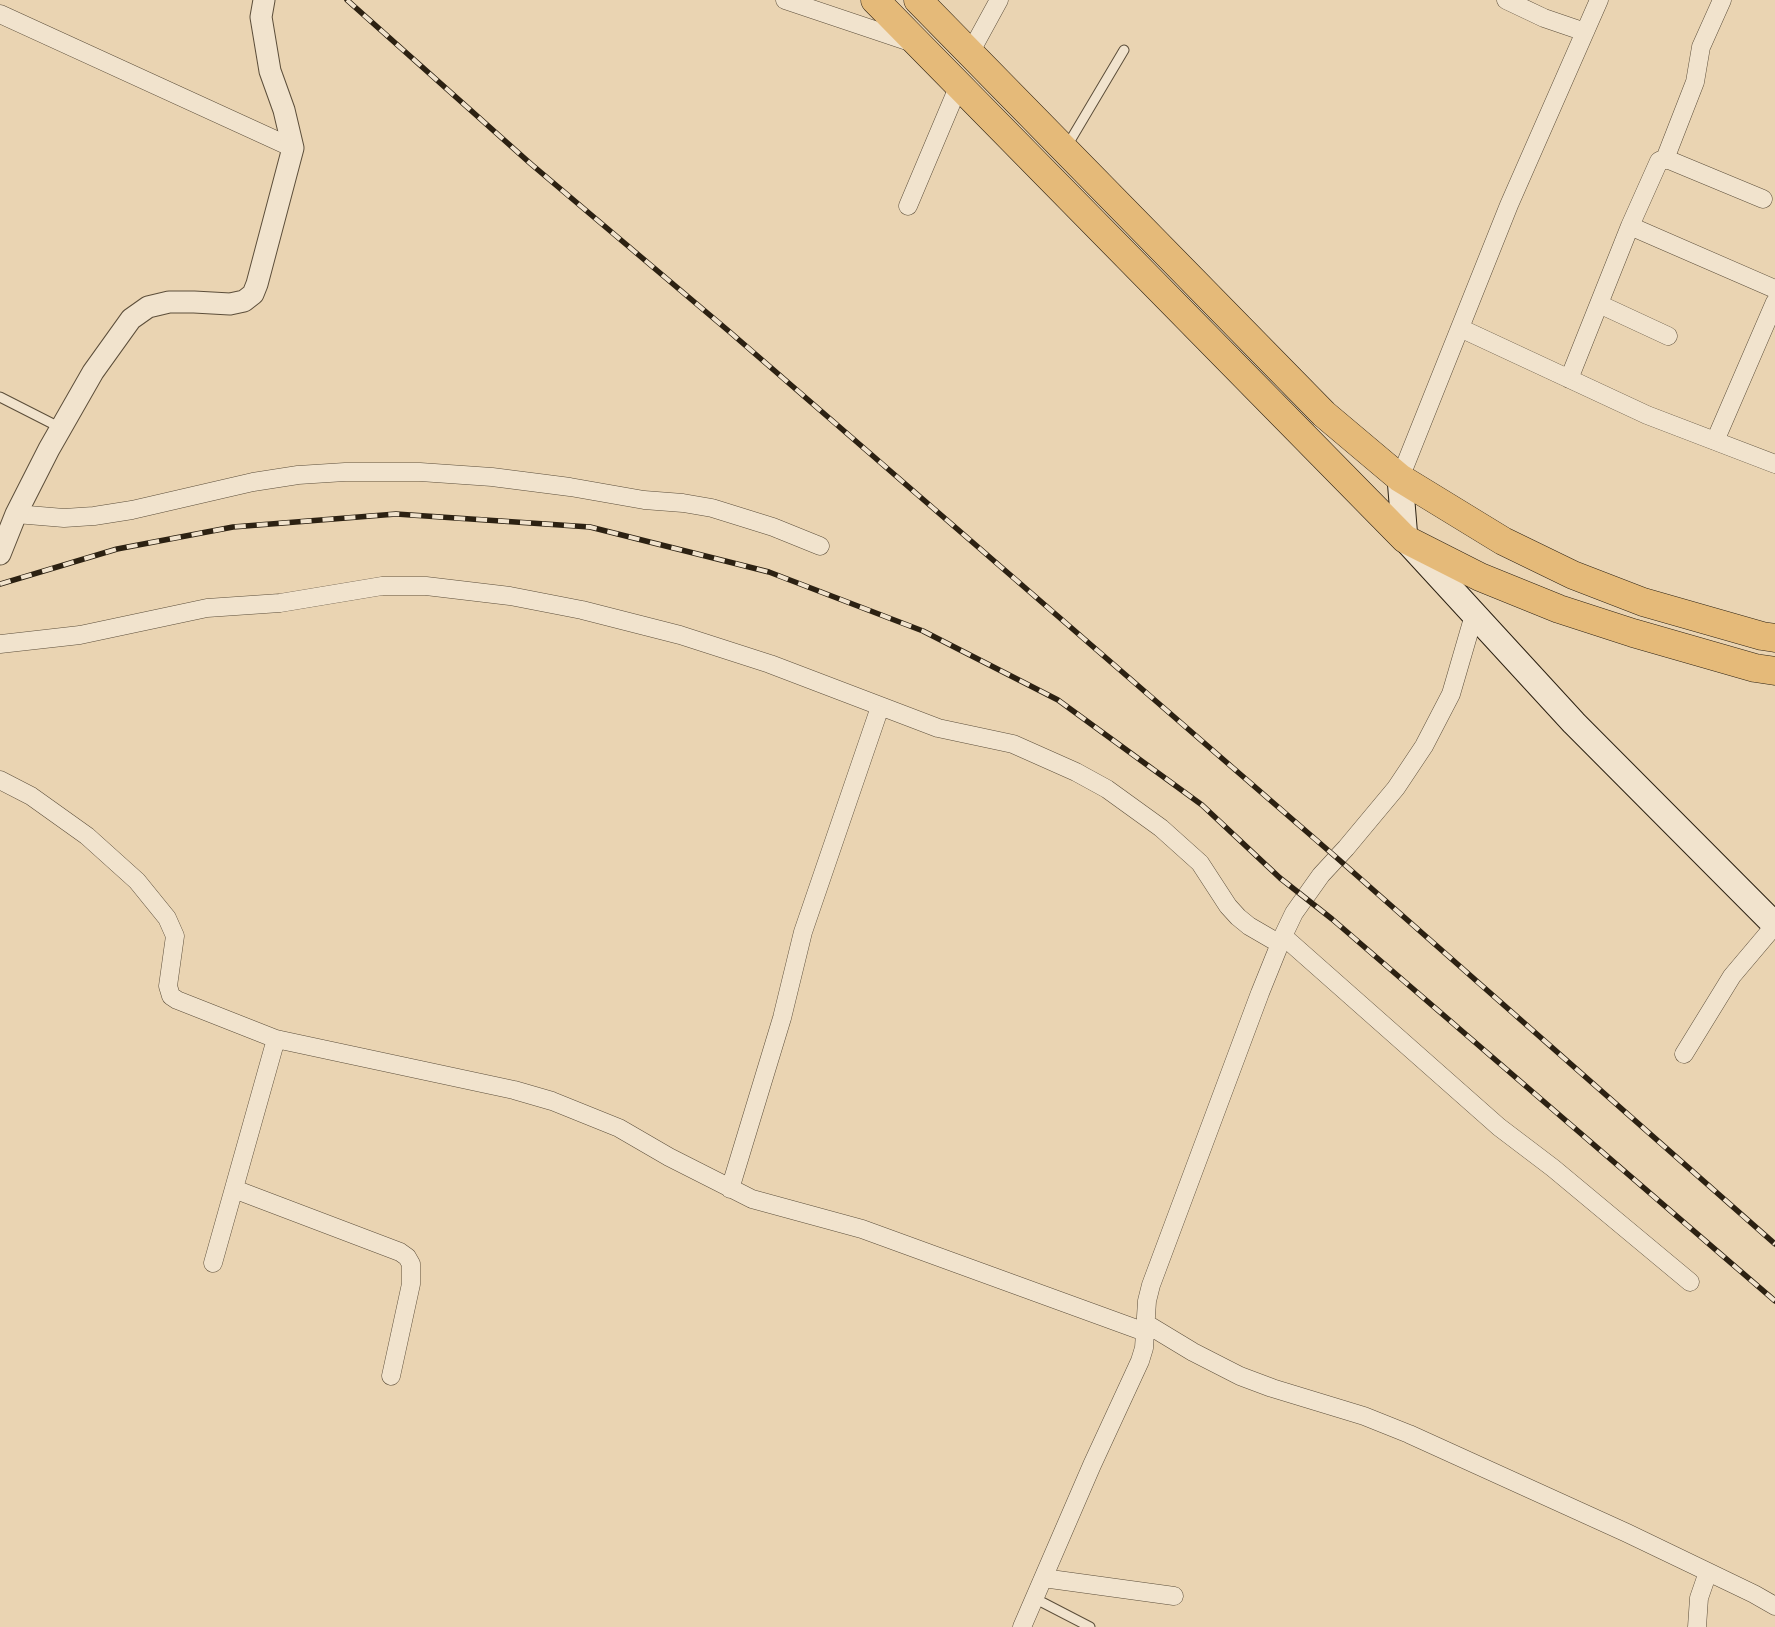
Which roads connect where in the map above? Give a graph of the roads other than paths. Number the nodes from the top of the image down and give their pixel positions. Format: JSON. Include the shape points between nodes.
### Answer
{"nodes":[{"id":1,"x":264,"y":0,"type":"edge"},
{"id":2,"x":785,"y":0,"type":"edge"},
{"id":3,"x":875,"y":0,"type":"edge"},
{"id":4,"x":918,"y":0,"type":"edge"},
{"id":5,"x":998,"y":0,"type":"edge"},
{"id":6,"x":1506,"y":0,"type":"edge"},
{"id":7,"x":1599,"y":0,"type":"edge"},
{"id":8,"x":1722,"y":0,"type":"edge"},
{"id":9,"x":0,"y":14,"type":"edge"},
{"id":10,"x":1585,"y":32,"type":"junction"},
{"id":11,"x":920,"y":45,"type":"junction"},
{"id":12,"x":1124,"y":50,"type":"dead end"},
{"id":13,"x":970,"y":53,"type":"junction"},
{"id":14,"x":959,"y":85,"type":"junction"},
{"id":15,"x":293,"y":148,"type":"junction"},
{"id":16,"x":1064,"y":150,"type":"junction"},
{"id":17,"x":1665,"y":160,"type":"junction"},
{"id":18,"x":1763,"y":199,"type":"dead end"},
{"id":19,"x":908,"y":206,"type":"dead end"},
{"id":20,"x":1630,"y":226,"type":"junction"},
{"id":21,"x":1775,"y":290,"type":"edge"},
{"id":22,"x":1599,"y":304,"type":"junction"},
{"id":23,"x":1773,"y":313,"type":"edge"},
{"id":24,"x":1460,"y":328,"type":"junction"},
{"id":25,"x":1668,"y":336,"type":"dead end"},
{"id":26,"x":1569,"y":379,"type":"junction"},
{"id":27,"x":0,"y":397,"type":"edge"},
{"id":28,"x":61,"y":428,"type":"junction"},
{"id":29,"x":1715,"y":441,"type":"junction"},
{"id":30,"x":1775,"y":464,"type":"edge"},
{"id":31,"x":1400,"y":478,"type":"junction"},
{"id":32,"x":16,"y":514,"type":"junction"},
{"id":33,"x":1405,"y":539,"type":"junction"},
{"id":34,"x":820,"y":546,"type":"dead end"},
{"id":35,"x":0,"y":554,"type":"edge"},
{"id":36,"x":1474,"y":615,"type":"junction"},
{"id":37,"x":1775,"y":638,"type":"edge"},
{"id":38,"x":0,"y":644,"type":"edge"},
{"id":39,"x":1775,"y":671,"type":"edge"},
{"id":40,"x":880,"y":706,"type":"junction"},
{"id":41,"x":0,"y":780,"type":"edge"},
{"id":42,"x":1775,"y":925,"type":"edge"},
{"id":43,"x":1282,"y":940,"type":"junction"},
{"id":44,"x":276,"y":1039,"type":"junction"},
{"id":45,"x":1684,"y":1054,"type":"dead end"},
{"id":46,"x":234,"y":1188,"type":"junction"},
{"id":47,"x":730,"y":1188,"type":"junction"},
{"id":48,"x":213,"y":1263,"type":"dead end"},
{"id":49,"x":1690,"y":1282,"type":"dead end"},
{"id":50,"x":1145,"y":1328,"type":"junction"},
{"id":51,"x":391,"y":1376,"type":"dead end"},
{"id":52,"x":1708,"y":1572,"type":"junction"},
{"id":53,"x":1043,"y":1578,"type":"junction"},
{"id":54,"x":1174,"y":1596,"type":"dead end"},
{"id":55,"x":1034,"y":1598,"type":"junction"},
{"id":56,"x":1775,"y":1606,"type":"edge"},
{"id":57,"x":1022,"y":1627,"type":"edge"},
{"id":58,"x":1090,"y":1627,"type":"edge"},
{"id":59,"x":1697,"y":1627,"type":"edge"}],
"edges":[{"from":1,"to":15,"type":"street","via":[[261,17],[270,71]]},
{"from":2,"to":11,"type":"street"},
{"from":3,"to":11,"type":"highway"},
{"from":4,"to":13,"type":"highway"},
{"from":5,"to":13,"type":"street"},
{"from":6,"to":10,"type":"street"},
{"from":7,"to":10,"type":"street"},
{"from":8,"to":17,"type":"street","via":[[1701,47],[1695,82]]},
{"from":9,"to":15,"type":"street"},
{"from":10,"to":24,"type":"street","via":[[1509,205]]},
{"from":11,"to":14,"type":"highway"},
{"from":12,"to":16,"type":"lane"},
{"from":13,"to":16,"type":"highway"},
{"from":14,"to":19,"type":"street"},
{"from":14,"to":33,"type":"highway"},
{"from":15,"to":28,"type":"street","via":[[253,294],[244,301],[230,304],[169,302],[148,308],[131,319],[93,372]]},
{"from":16,"to":31,"type":"highway","via":[[1324,414]]},
{"from":17,"to":18,"type":"street"},
{"from":17,"to":20,"type":"street","via":[[1656,164]]},
{"from":20,"to":21,"type":"street"},
{"from":20,"to":22,"type":"street"},
{"from":22,"to":25,"type":"street"},
{"from":22,"to":26,"type":"street"},
{"from":23,"to":29,"type":"street"},
{"from":24,"to":26,"type":"street"},
{"from":24,"to":31,"type":"street"},
{"from":26,"to":29,"type":"street","via":[[1647,415]]},
{"from":27,"to":28,"type":"lane"},
{"from":28,"to":32,"type":"street"},
{"from":29,"to":30,"type":"street"},
{"from":31,"to":33,"type":"main road"},
{"from":31,"to":37,"type":"highway","via":[[1503,541],[1573,575],[1643,602]]},
{"from":32,"to":34,"type":"street","via":[[64,518],[94,516],[298,475],[420,472],[492,477],[712,508]]},
{"from":32,"to":35,"type":"street"},
{"from":33,"to":36,"type":"main road"},
{"from":33,"to":39,"type":"highway","via":[[1480,576],[1559,609],[1633,633]]},
{"from":36,"to":42,"type":"main road","via":[[1574,723]]},
{"from":36,"to":43,"type":"street","via":[[1450,694],[1424,746],[1396,788],[1321,875],[1294,913]]},
{"from":38,"to":40,"type":"street","via":[[80,635],[207,608],[280,603],[382,586],[426,586],[510,596],[573,608],[680,635],[770,664]]},
{"from":40,"to":43,"type":"street","via":[[944,730],[1013,744],[1107,789],[1137,809],[1200,863],[1238,917],[1249,926]]},
{"from":40,"to":47,"type":"street","via":[[803,932],[782,1018]]},
{"from":41,"to":44,"type":"street","via":[[31,796],[87,836],[137,881],[167,918],[175,936],[168,981],[171,996]]},
{"from":42,"to":45,"type":"street","via":[[1732,976]]},
{"from":43,"to":49,"type":"street","via":[[1499,1127]]},
{"from":43,"to":50,"type":"street","via":[[1151,1285]]},
{"from":44,"to":46,"type":"street"},
{"from":44,"to":47,"type":"street","via":[[552,1101],[619,1128]]},
{"from":46,"to":48,"type":"street"},
{"from":46,"to":51,"type":"street","via":[[407,1257],[411,1264],[411,1284]]},
{"from":47,"to":50,"type":"street","via":[[752,1199],[862,1228]]},
{"from":50,"to":52,"type":"street","via":[[1240,1376],[1409,1434]]},
{"from":50,"to":53,"type":"street","via":[[1140,1361]]},
{"from":52,"to":56,"type":"street"},
{"from":52,"to":59,"type":"street","via":[[1699,1598]]},
{"from":53,"to":54,"type":"street"},
{"from":53,"to":55,"type":"street"},
{"from":55,"to":57,"type":"street"},
{"from":55,"to":58,"type":"lane"}]}
